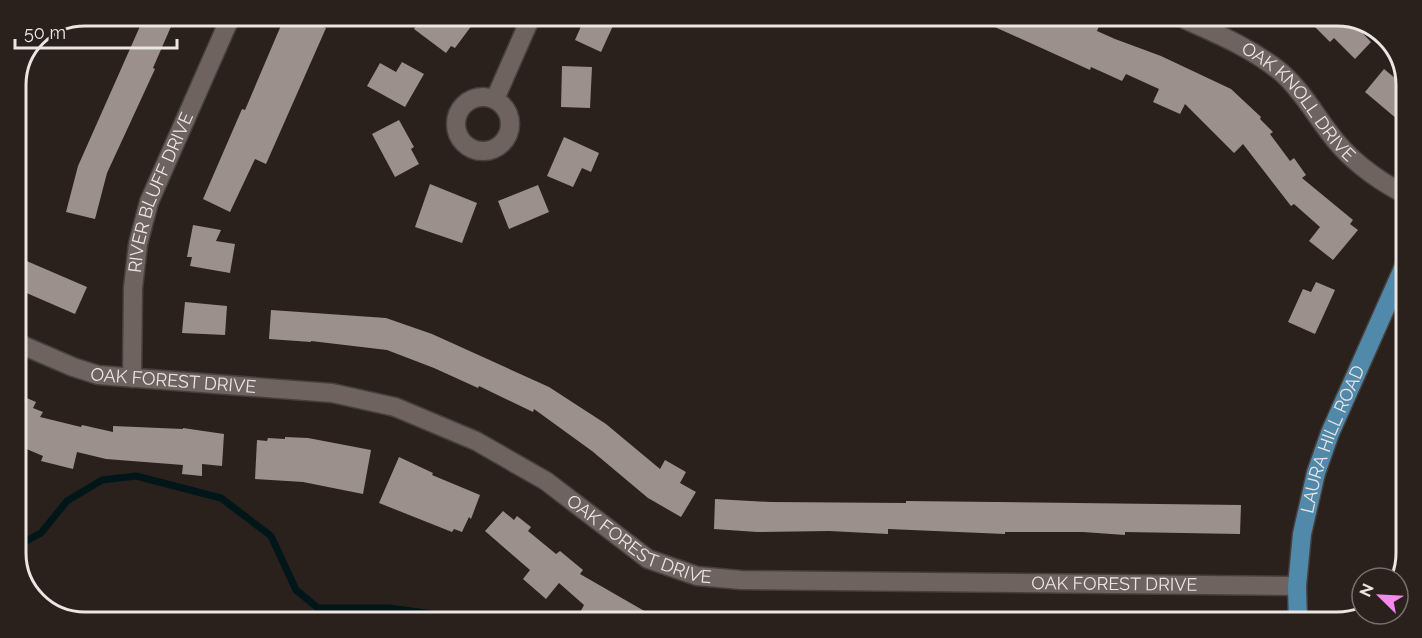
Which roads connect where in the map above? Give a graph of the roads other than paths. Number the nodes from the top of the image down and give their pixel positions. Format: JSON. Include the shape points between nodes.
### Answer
{"nodes":[{"id":1,"x":227,"y":26,"type":"edge"},
{"id":2,"x":527,"y":26,"type":"edge"},
{"id":3,"x":1199,"y":26,"type":"edge"},
{"id":4,"x":495,"y":99,"type":"dead end"},
{"id":5,"x":1396,"y":190,"type":"edge"},
{"id":6,"x":1396,"y":284,"type":"edge"},
{"id":7,"x":26,"y":347,"type":"edge"},
{"id":8,"x":132,"y":378,"type":"junction"},
{"id":9,"x":1297,"y":586,"type":"junction"},
{"id":10,"x":1298,"y":612,"type":"edge"}],
"edges":[{"from":1,"to":8,"type":"street","name":"RIVER BLUFF DRIVE","via":[[146,213],[133,288]]},
{"from":2,"to":4,"type":"street"},
{"from":3,"to":5,"type":"street","name":"OAK KNOLL DRIVE","via":[[1250,49],[1284,74],[1352,159]]},
{"from":6,"to":9,"type":"main road","name":"LAURA HILL ROAD","via":[[1320,463],[1302,534]]},
{"from":7,"to":8,"type":"street","name":"OAK FOREST DRIVE","via":[[98,375]]},
{"from":8,"to":9,"type":"street","name":"OAK FOREST DRIVE","via":[[332,393],[395,407],[476,441],[546,481],[648,559],[697,576],[741,580]]},
{"from":9,"to":10,"type":"main road","name":"LAURA HILL ROAD"}]}
